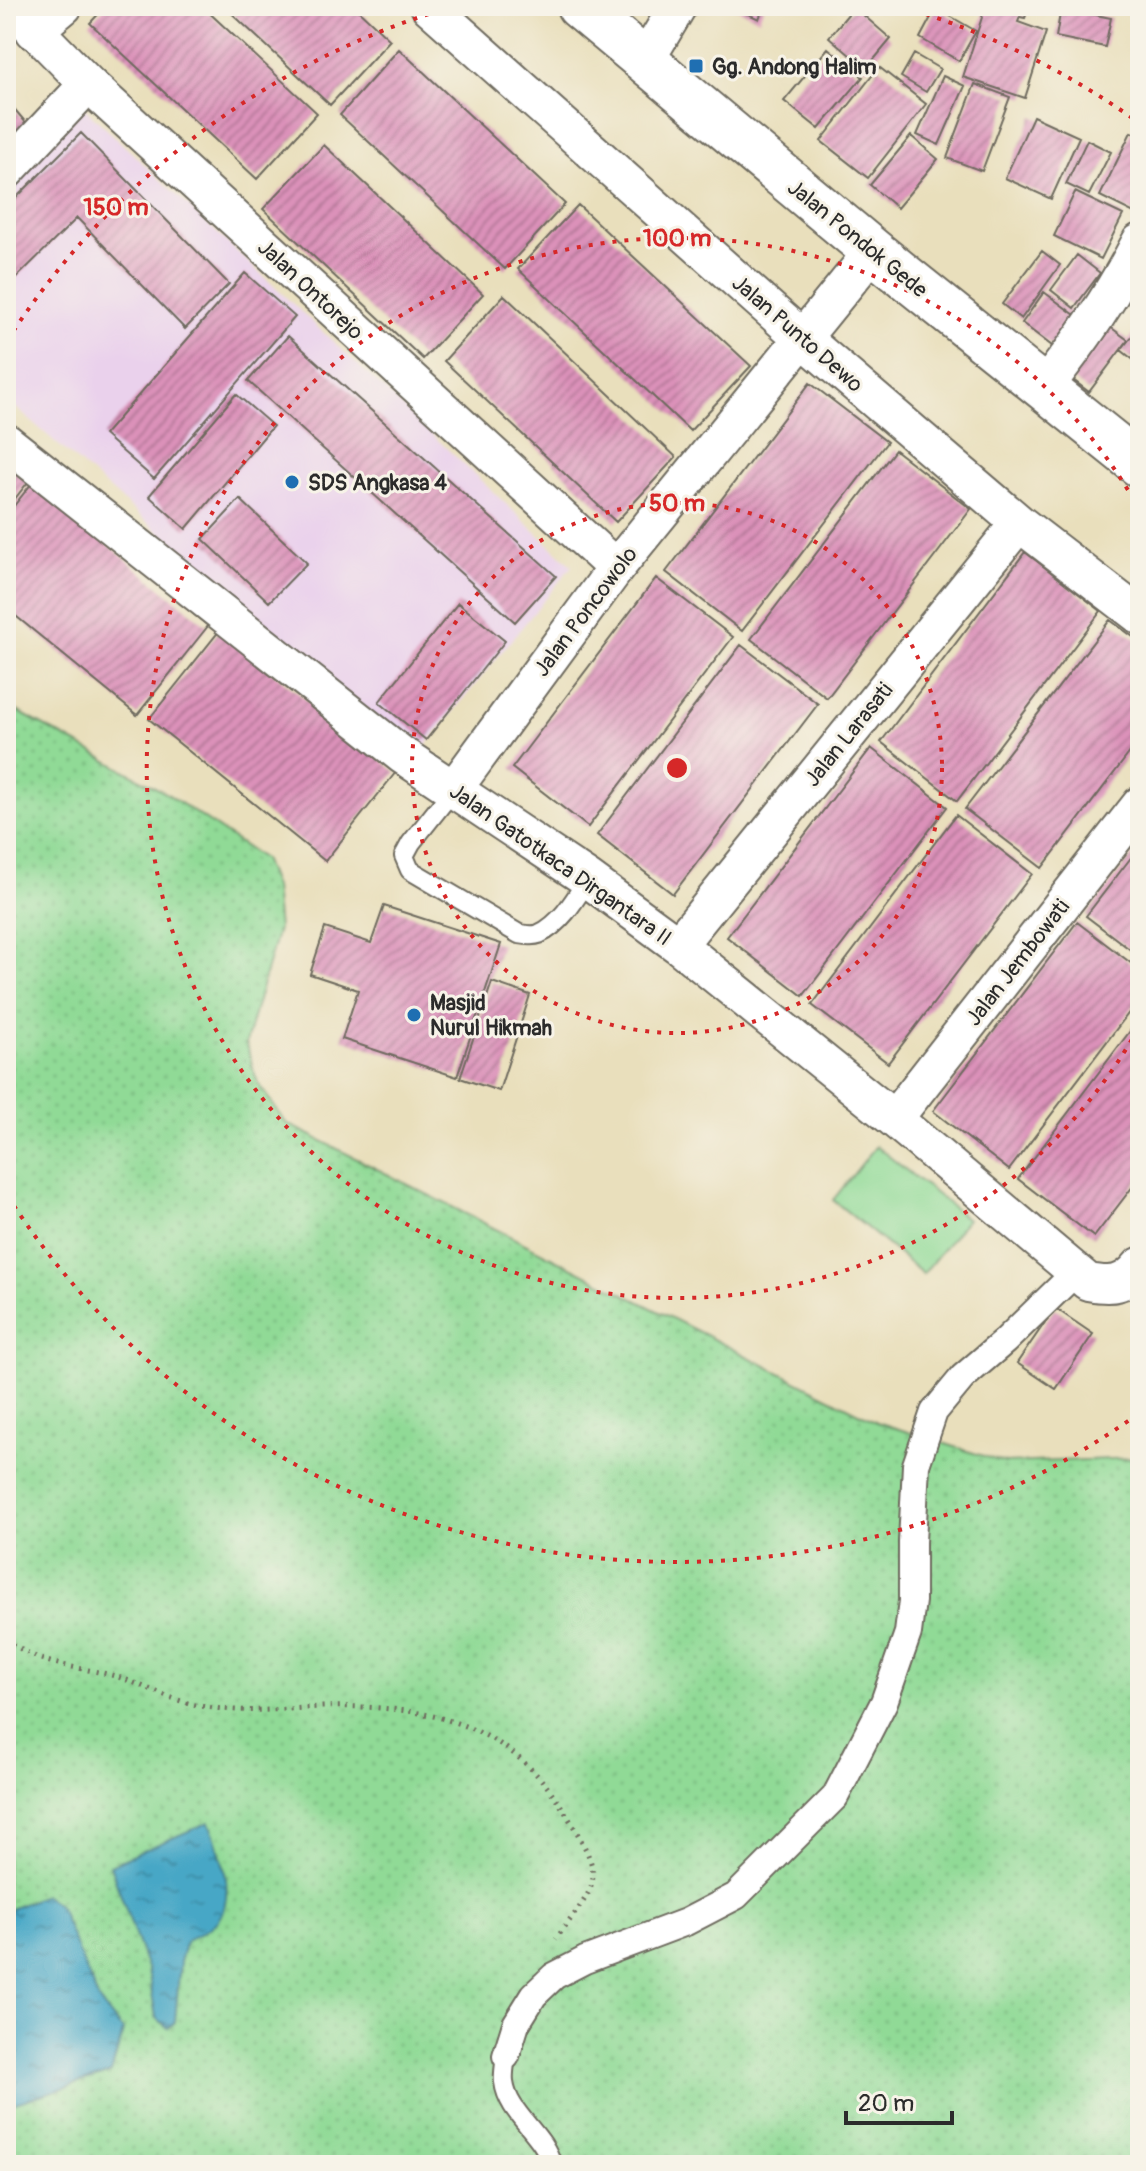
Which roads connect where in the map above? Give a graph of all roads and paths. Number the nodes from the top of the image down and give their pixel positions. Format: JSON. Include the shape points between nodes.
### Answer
{"nodes":[{"id":1,"x":64,"y":6,"type":"edge"},
{"id":2,"x":429,"y":6,"type":"edge"},
{"id":3,"x":579,"y":6,"type":"edge"},
{"id":4,"x":678,"y":6,"type":"edge"},
{"id":5,"x":22,"y":19,"type":"edge"},
{"id":6,"x":644,"y":63,"type":"junction"},
{"id":7,"x":88,"y":84,"type":"junction"},
{"id":8,"x":6,"y":171,"type":"edge"},
{"id":9,"x":1140,"y":242,"type":"edge"},
{"id":10,"x":873,"y":251,"type":"junction"},
{"id":11,"x":801,"y":337,"type":"junction"},
{"id":12,"x":1043,"y":389,"type":"junction"},
{"id":13,"x":6,"y":442,"type":"edge"},
{"id":14,"x":1140,"y":465,"type":"edge"},
{"id":15,"x":1019,"y":523,"type":"junction"},
{"id":16,"x":616,"y":568,"type":"junction"},
{"id":17,"x":1140,"y":616,"type":"edge"},
{"id":18,"x":453,"y":790,"type":"junction"},
{"id":19,"x":1140,"y":805,"type":"edge"},
{"id":20,"x":588,"y":879,"type":"junction"},
{"id":21,"x":678,"y":945,"type":"junction"},
{"id":22,"x":894,"y":1119,"type":"junction"},
{"id":23,"x":1076,"y":1272,"type":"junction"},
{"id":24,"x":1126,"y":1276,"type":"edge"},
{"id":25,"x":6,"y":1640,"type":"edge"},
{"id":26,"x":588,"y":1851,"type":"dead end"},
{"id":27,"x":506,"y":2056,"type":"joint"},
{"id":28,"x":552,"y":2165,"type":"edge"}],
"edges":[{"from":1,"to":5,"type":"street"},
{"from":2,"to":11,"type":"street","name":"Jalan Punto Dewo"},
{"from":3,"to":6,"type":"main road","name":"Jalan Pondok Gede"},
{"from":4,"to":6,"type":"street"},
{"from":5,"to":7,"type":"street","name":"Jalan Ontorejo"},
{"from":6,"to":10,"type":"main road","name":"Jalan Pondok Gede"},
{"from":7,"to":8,"type":"street"},
{"from":7,"to":16,"type":"street","name":"Jalan Ontorejo"},
{"from":9,"to":12,"type":"street","via":[[1101,310]]},
{"from":10,"to":11,"type":"street","name":"Jalan Poncowolo"},
{"from":10,"to":12,"type":"main road","name":"Jalan Pondok Gede"},
{"from":11,"to":15,"type":"street","name":"Jalan Punto Dewo"},
{"from":11,"to":16,"type":"street","name":"Jalan Poncowolo"},
{"from":12,"to":14,"type":"main road","name":"Jalan Pondok Gede"},
{"from":13,"to":18,"type":"street","name":"Jalan Gatotkaca Dirgantara II"},
{"from":15,"to":17,"type":"street","name":"Jalan Punto Dewo"},
{"from":15,"to":21,"type":"street","name":"Jalan Larasati"},
{"from":16,"to":18,"type":"street","name":"Jalan Poncowolo"},
{"from":18,"to":20,"type":"street","name":"Jalan Gatotkaca Dirgantara II"},
{"from":18,"to":20,"type":"lane","via":[[404,856],[410,870],[519,934],[537,935],[571,906]]},
{"from":19,"to":22,"type":"street","name":"Jalan Jembowati"},
{"from":20,"to":21,"type":"street","name":"Jalan Gatotkaca Dirgantara II"},
{"from":21,"to":22,"type":"street","name":"Jalan Gatotkaca Dirgantara II"},
{"from":22,"to":23,"type":"street","name":"Jalan Gatotkaca Dirgantara II"},
{"from":23,"to":24,"type":"street","name":"Jalan Gatotkaca Dirgantara II","via":[[1088,1282]]},
{"from":23,"to":27,"type":"street","via":[[963,1377],[934,1412],[916,1465],[908,1633],[884,1702],[835,1797],[736,1896],[554,1976],[516,2024]]},
{"from":25,"to":26,"type":"path","via":[[39,1658],[116,1677],[197,1706],[251,1712],[386,1708],[438,1715],[489,1737],[527,1762]]},
{"from":27,"to":28,"type":"lane","via":[[504,2082],[513,2106],[549,2153]]}]}
